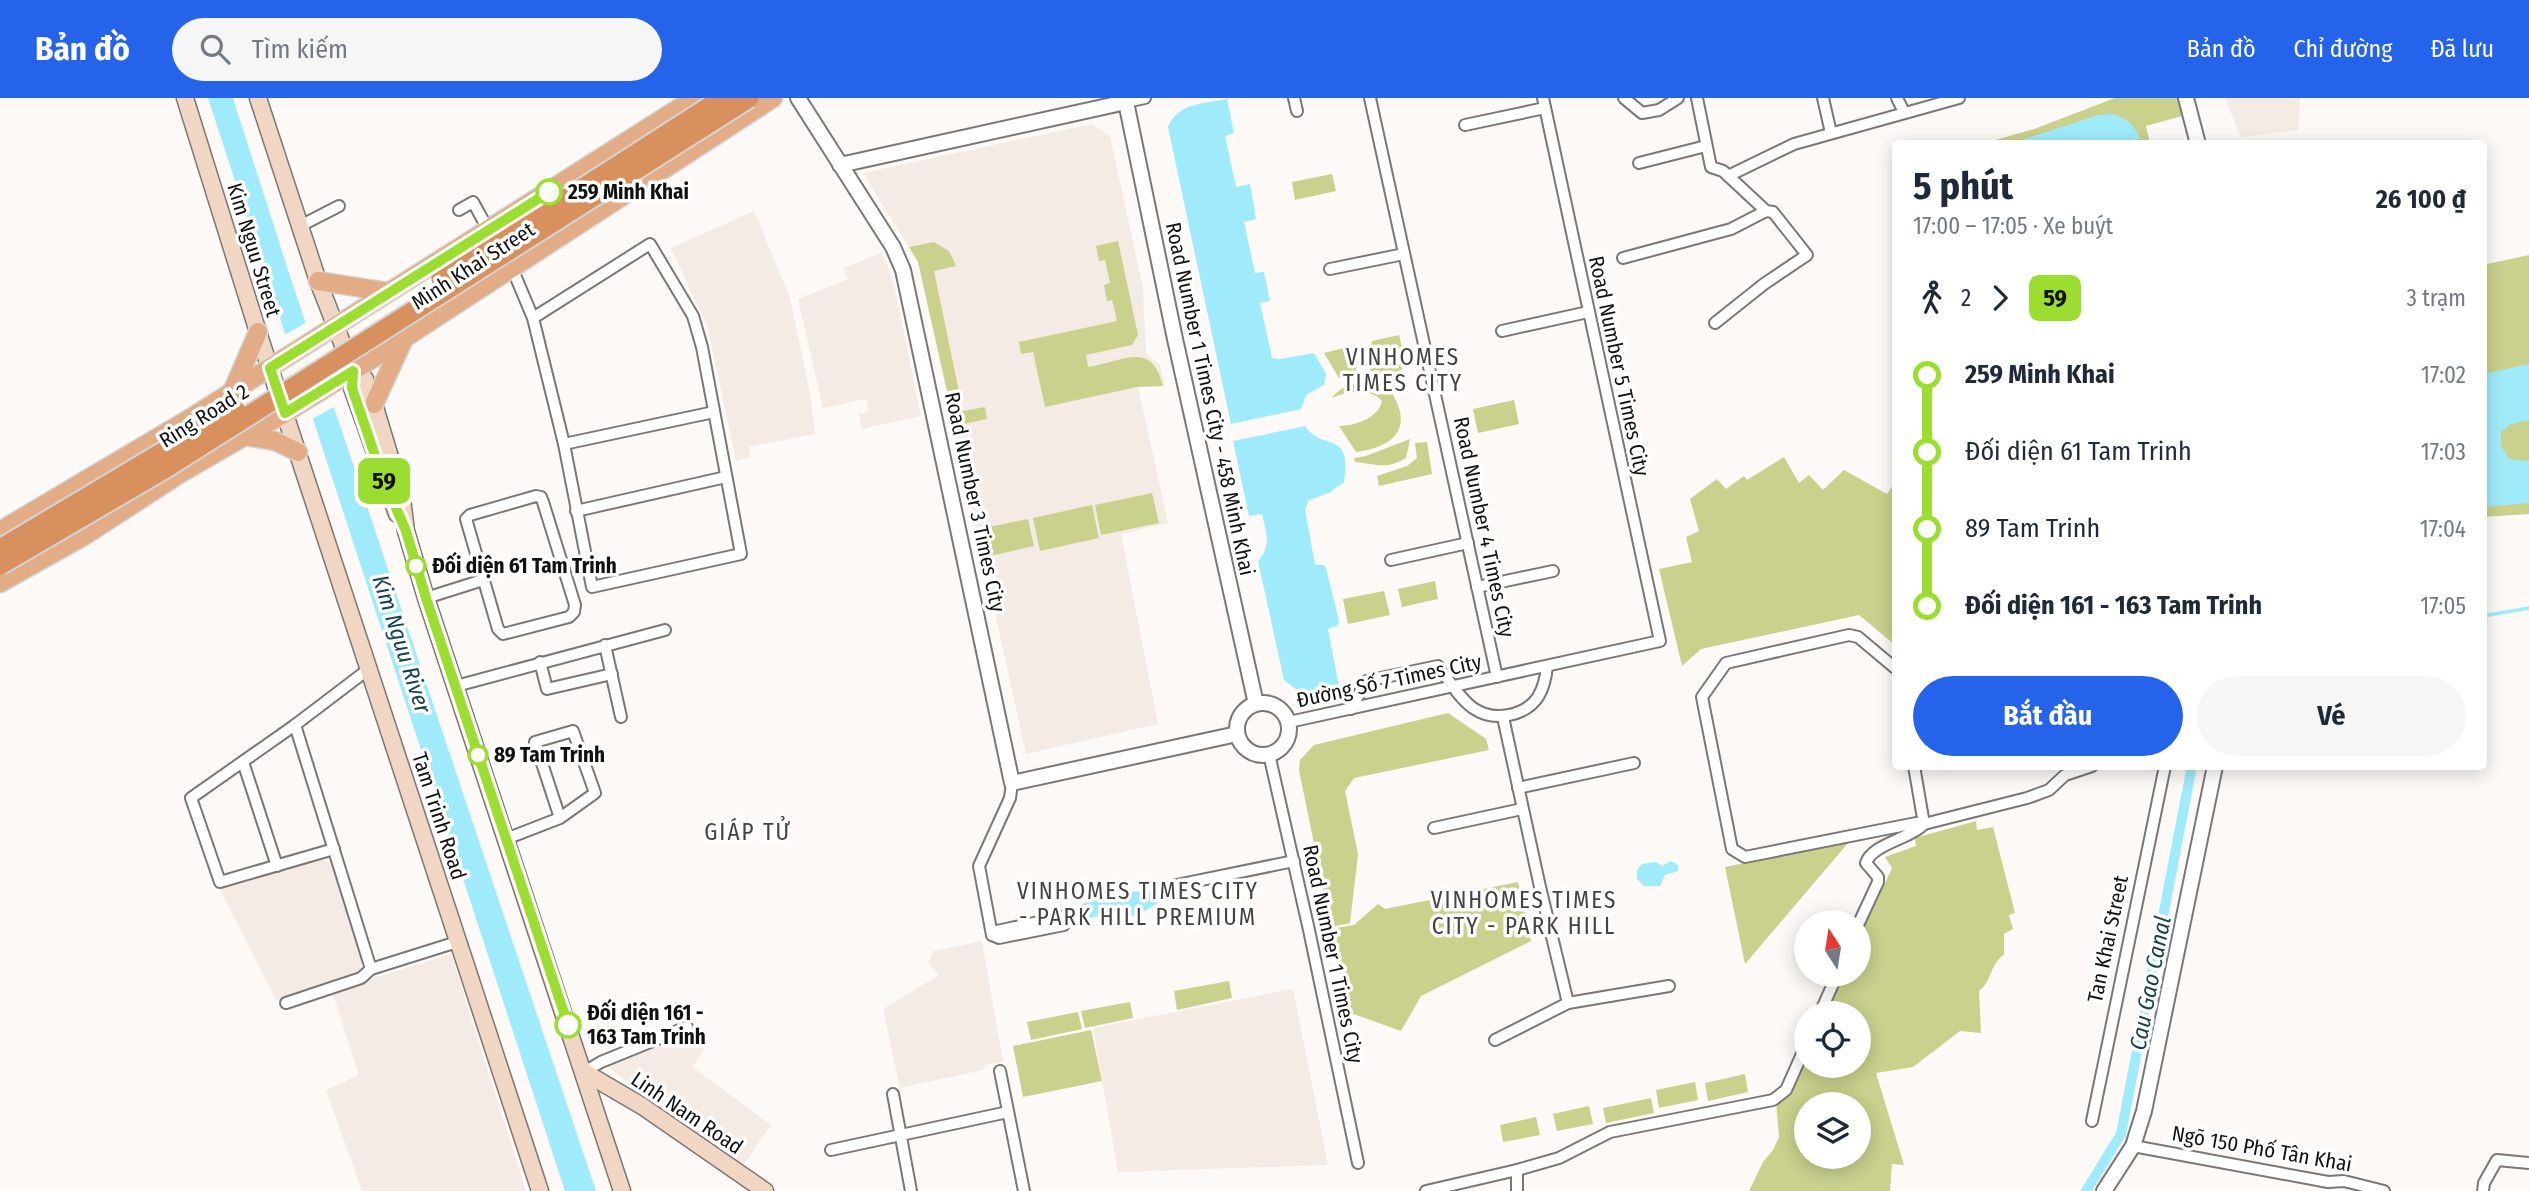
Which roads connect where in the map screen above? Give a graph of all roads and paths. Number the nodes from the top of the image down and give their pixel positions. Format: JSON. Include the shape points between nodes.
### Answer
{"nodes":[{"id":1,"x":185,"y":98,"type":"edge"},
{"id":2,"x":258,"y":98,"type":"edge"},
{"id":3,"x":695,"y":98,"type":"edge"},
{"id":4,"x":723,"y":98,"type":"edge"},
{"id":5,"x":749,"y":98,"type":"edge"},
{"id":6,"x":774,"y":98,"type":"edge"},
{"id":7,"x":798,"y":98,"type":"edge"},
{"id":8,"x":1145,"y":98,"type":"edge"},
{"id":9,"x":1294,"y":98,"type":"edge"},
{"id":10,"x":1370,"y":98,"type":"edge"},
{"id":11,"x":1624,"y":98,"type":"edge"},
{"id":12,"x":1678,"y":98,"type":"edge"},
{"id":13,"x":1697,"y":98,"type":"edge"},
{"id":14,"x":1823,"y":98,"type":"edge"},
{"id":15,"x":1897,"y":98,"type":"edge"},
{"id":16,"x":1959,"y":98,"type":"edge"},
{"id":17,"x":2186,"y":98,"type":"edge"},
{"id":18,"x":1126,"y":99,"type":"edge"},
{"id":19,"x":1544,"y":103,"type":"edge"},
{"id":20,"x":1297,"y":111,"type":"dead end"},
{"id":21,"x":1904,"y":112,"type":"junction"},
{"id":22,"x":1465,"y":125,"type":"dead end"},
{"id":23,"x":1831,"y":133,"type":"junction"},
{"id":24,"x":2197,"y":140,"type":"edge"},
{"id":25,"x":1706,"y":146,"type":"junction"},
{"id":26,"x":1639,"y":163,"type":"dead end"},
{"id":27,"x":840,"y":165,"type":"junction"},
{"id":28,"x":1728,"y":176,"type":"junction"},
{"id":29,"x":339,"y":206,"type":"dead end"},
{"id":30,"x":459,"y":210,"type":"dead end"},
{"id":31,"x":1766,"y":211,"type":"junction"},
{"id":32,"x":300,"y":226,"type":"junction"},
{"id":33,"x":489,"y":231,"type":"junction"},
{"id":34,"x":1404,"y":254,"type":"junction"},
{"id":35,"x":1623,"y":258,"type":"dead end"},
{"id":36,"x":512,"y":268,"type":"junction"},
{"id":37,"x":1331,"y":269,"type":"dead end"},
{"id":38,"x":318,"y":281,"type":"junction"},
{"id":39,"x":388,"y":292,"type":"junction"},
{"id":40,"x":1588,"y":312,"type":"junction"},
{"id":41,"x":533,"y":318,"type":"junction"},
{"id":42,"x":1715,"y":323,"type":"dead end"},
{"id":43,"x":329,"y":330,"type":"junction"},
{"id":44,"x":1502,"y":331,"type":"dead end"},
{"id":45,"x":258,"y":332,"type":"junction"},
{"id":46,"x":404,"y":339,"type":"junction"},
{"id":47,"x":276,"y":364,"type":"junction"},
{"id":48,"x":346,"y":375,"type":"junction"},
{"id":49,"x":232,"y":392,"type":"junction"},
{"id":50,"x":374,"y":404,"type":"junction"},
{"id":51,"x":291,"y":410,"type":"junction"},
{"id":52,"x":713,"y":412,"type":"junction"},
{"id":53,"x":245,"y":436,"type":"junction"},
{"id":54,"x":564,"y":444,"type":"junction"},
{"id":55,"x":298,"y":452,"type":"junction"},
{"id":56,"x":726,"y":477,"type":"junction"},
{"id":57,"x":576,"y":511,"type":"junction"},
{"id":58,"x":22,"y":519,"type":"junction"},
{"id":59,"x":0,"y":531,"type":"edge"},
{"id":60,"x":406,"y":531,"type":"junction"},
{"id":61,"x":1468,"y":543,"type":"junction"},
{"id":62,"x":0,"y":549,"type":"edge"},
{"id":63,"x":47,"y":558,"type":"junction"},
{"id":64,"x":1391,"y":560,"type":"dead end"},
{"id":65,"x":0,"y":565,"type":"edge"},
{"id":66,"x":1553,"y":571,"type":"dead end"},
{"id":67,"x":483,"y":580,"type":"junction"},
{"id":68,"x":0,"y":583,"type":"edge"},
{"id":69,"x":1477,"y":587,"type":"junction"},
{"id":70,"x":426,"y":598,"type":"junction"},
{"id":71,"x":665,"y":630,"type":"dead end"},
{"id":72,"x":1660,"y":641,"type":"joint"},
{"id":73,"x":605,"y":645,"type":"junction"},
{"id":74,"x":540,"y":662,"type":"junction"},
{"id":75,"x":1892,"y":665,"type":"edge"},
{"id":76,"x":1547,"y":666,"type":"junction"},
{"id":77,"x":370,"y":668,"type":"junction"},
{"id":78,"x":612,"y":674,"type":"junction"},
{"id":79,"x":1497,"y":677,"type":"junction"},
{"id":80,"x":456,"y":686,"type":"junction"},
{"id":81,"x":1455,"y":686,"type":"junction"},
{"id":82,"x":1256,"y":704,"type":"junction"},
{"id":83,"x":1351,"y":709,"type":"junction"},
{"id":84,"x":1503,"y":717,"type":"junction"},
{"id":85,"x":621,"y":718,"type":"dead end"},
{"id":86,"x":1289,"y":722,"type":"junction"},
{"id":87,"x":295,"y":725,"type":"junction"},
{"id":88,"x":1237,"y":734,"type":"junction"},
{"id":89,"x":1269,"y":754,"type":"junction"},
{"id":90,"x":243,"y":762,"type":"junction"},
{"id":91,"x":1634,"y":763,"type":"dead end"},
{"id":92,"x":1915,"y":770,"type":"edge"},
{"id":93,"x":2080,"y":770,"type":"edge"},
{"id":94,"x":2164,"y":770,"type":"edge"},
{"id":95,"x":2214,"y":770,"type":"edge"},
{"id":96,"x":1012,"y":783,"type":"junction"},
{"id":97,"x":1518,"y":788,"type":"junction"},
{"id":98,"x":1522,"y":809,"type":"junction"},
{"id":99,"x":560,"y":818,"type":"junction"},
{"id":100,"x":1924,"y":824,"type":"junction"},
{"id":101,"x":1434,"y":828,"type":"dead end"},
{"id":102,"x":506,"y":839,"type":"junction"},
{"id":103,"x":334,"y":849,"type":"junction"},
{"id":104,"x":1294,"y":861,"type":"junction"},
{"id":105,"x":277,"y":866,"type":"junction"},
{"id":106,"x":1162,"y":888,"type":"dead end"},
{"id":107,"x":1865,"y":910,"type":"edge"},
{"id":108,"x":992,"y":935,"type":"junction"},
{"id":109,"x":457,"y":942,"type":"junction"},
{"id":110,"x":371,"y":969,"type":"junction"},
{"id":111,"x":1669,"y":986,"type":"dead end"},
{"id":112,"x":286,"y":1003,"type":"dead end"},
{"id":113,"x":1568,"y":1003,"type":"junction"},
{"id":114,"x":687,"y":1027,"type":"dead end"},
{"id":115,"x":1494,"y":1040,"type":"dead end"},
{"id":116,"x":1000,"y":1071,"type":"dead end"},
{"id":117,"x":584,"y":1072,"type":"junction"},
{"id":118,"x":1794,"y":1072,"type":"edge"},
{"id":119,"x":893,"y":1094,"type":"dead end"},
{"id":120,"x":1009,"y":1112,"type":"junction"},
{"id":121,"x":2092,"y":1121,"type":"dead end"},
{"id":122,"x":900,"y":1135,"type":"junction"},
{"id":123,"x":2133,"y":1146,"type":"junction"},
{"id":124,"x":831,"y":1150,"type":"dead end"},
{"id":125,"x":1358,"y":1163,"type":"dead end"},
{"id":126,"x":2529,"y":1163,"type":"edge"},
{"id":127,"x":1517,"y":1170,"type":"junction"},
{"id":128,"x":1459,"y":1188,"type":"edge"},
{"id":129,"x":540,"y":1191,"type":"edge"},
{"id":130,"x":622,"y":1191,"type":"edge"},
{"id":131,"x":765,"y":1191,"type":"edge"},
{"id":132,"x":911,"y":1191,"type":"edge"},
{"id":133,"x":1024,"y":1191,"type":"edge"},
{"id":134,"x":1426,"y":1191,"type":"edge"},
{"id":135,"x":1517,"y":1191,"type":"edge"},
{"id":136,"x":2104,"y":1191,"type":"edge"},
{"id":137,"x":2384,"y":1191,"type":"edge"},
{"id":138,"x":2483,"y":1191,"type":"edge"}],
"edges":[{"from":1,"to":45,"type":"main road","name":"Kim Nguu Street"},
{"from":2,"to":32,"type":"main road"},
{"from":3,"to":33,"type":"main road","name":"Minh Khai Street"},
{"from":4,"to":62,"type":"highway","name":"Ring Road 2","bridge":true,"via":[[260,394]]},
{"from":5,"to":65,"type":"highway","name":"Ring Road 2","bridge":true,"via":[[166,468]]},
{"from":6,"to":36,"type":"main road","name":"Minh Khai Street"},
{"from":7,"to":27,"type":"street","name":"Road Number 3 Times City"},
{"from":8,"to":18,"type":"street"},
{"from":9,"to":20,"type":"street"},
{"from":10,"to":34,"type":"street","name":"Road Number 4 Times City"},
{"from":11,"to":12,"type":"street","via":[[1642,113],[1659,110]]},
{"from":13,"to":25,"type":"street"},
{"from":14,"to":23,"type":"street"},
{"from":15,"to":21,"type":"street"},
{"from":16,"to":21,"type":"street"},
{"from":17,"to":24,"type":"street"},
{"from":18,"to":27,"type":"street"},
{"from":18,"to":82,"type":"street","name":"Road Number 1 Times City - 458 Minh Khai"},
{"from":19,"to":22,"type":"street"},
{"from":19,"to":40,"type":"street","name":"Road Number 5 Times City"},
{"from":21,"to":23,"type":"street"},
{"from":23,"to":28,"type":"street","via":[[1794,144]]},
{"from":25,"to":26,"type":"street"},
{"from":25,"to":28,"type":"street","via":[[1711,167]]},
{"from":27,"to":96,"type":"street","name":"Road Number 3 Times City","via":[[893,247],[906,280]]},
{"from":28,"to":31,"type":"street"},
{"from":29,"to":32,"type":"street"},
{"from":30,"to":33,"type":"street","via":[[473,202]]},
{"from":31,"to":35,"type":"street","via":[[1731,229]]},
{"from":31,"to":42,"type":"street","via":[[1773,212],[1807,255]]},
{"from":32,"to":38,"type":"main road"},
{"from":33,"to":39,"type":"main road","name":"Minh Khai Street"},
{"from":34,"to":37,"type":"street"},
{"from":34,"to":61,"type":"street","name":"Road Number 4 Times City"},
{"from":36,"to":41,"type":"street"},
{"from":36,"to":46,"type":"main road","name":"Minh Khai Street"},
{"from":38,"to":39,"type":"main road"},
{"from":38,"to":43,"type":"main road"},
{"from":39,"to":43,"type":"main road","name":"Minh Khai Street"},
{"from":40,"to":44,"type":"street"},
{"from":40,"to":72,"type":"street","name":"Road Number 5 Times City"},
{"from":41,"to":52,"type":"street","via":[[650,244],[693,316]]},
{"from":41,"to":54,"type":"street"},
{"from":43,"to":47,"type":"main road","name":"Minh Khai Street"},
{"from":43,"to":48,"type":"main road"},
{"from":45,"to":47,"type":"main road","name":"Kim Nguu Street"},
{"from":45,"to":49,"type":"main road"},
{"from":46,"to":48,"type":"main road","name":"Minh Khai Street"},
{"from":46,"to":50,"type":"main road"},
{"from":47,"to":49,"type":"main road"},
{"from":47,"to":51,"type":"main road","name":"Kim Nguu Street"},
{"from":48,"to":50,"type":"main road","via":[[365,379]]},
{"from":48,"to":51,"type":"main road","name":"Minh Khai Street"},
{"from":48,"to":60,"type":"main road"},
{"from":49,"to":58,"type":"main road"},
{"from":50,"to":60,"type":"main road","via":[[402,499]]},
{"from":51,"to":53,"type":"main road"},
{"from":51,"to":55,"type":"main road","name":"Tam Trinh Road"},
{"from":52,"to":54,"type":"street"},
{"from":52,"to":56,"type":"street"},
{"from":53,"to":55,"type":"main road","via":[[275,441]]},
{"from":53,"to":63,"type":"main road"},
{"from":54,"to":57,"type":"street"},
{"from":55,"to":77,"type":"main road","name":"Tam Trinh Road"},
{"from":56,"to":57,"type":"street"},
{"from":56,"to":57,"type":"street","via":[[741,554],[653,575],[592,587]]},
{"from":58,"to":59,"type":"main road"},
{"from":58,"to":63,"type":"main road"},
{"from":60,"to":70,"type":"main road"},
{"from":61,"to":64,"type":"street"},
{"from":61,"to":69,"type":"street","name":"Road Number 4 Times City"},
{"from":63,"to":68,"type":"main road"},
{"from":66,"to":69,"type":"street"},
{"from":67,"to":67,"type":"street","via":[[503,635],[574,612],[541,497],[467,518]]},
{"from":67,"to":70,"type":"street"},
{"from":69,"to":79,"type":"street","name":"Road Number 4 Times City"},
{"from":70,"to":80,"type":"main road"},
{"from":71,"to":73,"type":"street"},
{"from":72,"to":76,"type":"street","name":"Đường Số 7 Times City"},
{"from":73,"to":74,"type":"street"},
{"from":73,"to":78,"type":"street"},
{"from":74,"to":78,"type":"street","via":[[547,689]]},
{"from":74,"to":80,"type":"street"},
{"from":75,"to":100,"type":"street","via":[[1858,637],[1849,635],[1726,663],[1702,697],[1732,849],[1745,857]]},
{"from":76,"to":79,"type":"street","name":"Đường Số 7 Times City"},
{"from":76,"to":84,"type":"street","via":[[1537,698],[1523,710]]},
{"from":77,"to":87,"type":"street"},
{"from":77,"to":109,"type":"main road","name":"Tam Trinh Road"},
{"from":78,"to":85,"type":"street"},
{"from":79,"to":81,"type":"street","name":"Đường Số 7 Times City"},
{"from":80,"to":102,"type":"main road"},
{"from":81,"to":83,"type":"street","name":"Đường Số 7 Times City"},
{"from":81,"to":83,"type":"street","via":[[1438,666],[1366,681]]},
{"from":81,"to":84,"type":"street","via":[[1475,710]]},
{"from":82,"to":86,"type":"street","via":[[1273,705]]},
{"from":82,"to":88,"type":"street","via":[[1241,715]]},
{"from":83,"to":86,"type":"street","name":"Đường Số 7 Times City"},
{"from":84,"to":97,"type":"street"},
{"from":86,"to":89,"type":"street","via":[[1286,742]]},
{"from":87,"to":90,"type":"street"},
{"from":87,"to":103,"type":"street"},
{"from":88,"to":89,"type":"street","via":[[1249,751]]},
{"from":88,"to":96,"type":"street"},
{"from":89,"to":104,"type":"street","name":"Road Number 1 Times City"},
{"from":90,"to":105,"type":"street"},
{"from":90,"to":105,"type":"street","via":[[191,799],[220,882]]},
{"from":91,"to":97,"type":"street"},
{"from":92,"to":100,"type":"street"},
{"from":93,"to":100,"type":"street","via":[[2027,798]]},
{"from":94,"to":121,"type":"street","name":"Tan Khai Street"},
{"from":95,"to":123,"type":"street"},
{"from":96,"to":108,"type":"street","name":"Road Number 3 Times City","via":[[1010,798],[979,866]]},
{"from":97,"to":98,"type":"street"},
{"from":98,"to":101,"type":"street"},
{"from":98,"to":113,"type":"street"},
{"from":99,"to":99,"type":"street","via":[[595,793],[573,731],[535,742]]},
{"from":99,"to":102,"type":"street"},
{"from":100,"to":107,"type":"street","via":[[1867,859],[1878,882]]},
{"from":102,"to":117,"type":"main road"},
{"from":103,"to":105,"type":"street"},
{"from":103,"to":110,"type":"street"},
{"from":104,"to":106,"type":"street"},
{"from":104,"to":125,"type":"street","name":"Road Number 1 Times City"},
{"from":108,"to":108,"type":"street","via":[[999,938],[1064,925],[1062,916]]},
{"from":109,"to":110,"type":"street"},
{"from":109,"to":129,"type":"main road","name":"Tam Trinh Road"},
{"from":110,"to":112,"type":"street","via":[[361,978]]},
{"from":111,"to":113,"type":"street"},
{"from":113,"to":115,"type":"street"},
{"from":114,"to":117,"type":"street"},
{"from":116,"to":120,"type":"street"},
{"from":117,"to":130,"type":"main road"},
{"from":117,"to":131,"type":"main road","name":"Linh Nam Road"},
{"from":118,"to":127,"type":"street","via":[[1786,1090],[1773,1100],[1610,1132],[1559,1158]]},
{"from":119,"to":122,"type":"street"},
{"from":120,"to":122,"type":"street"},
{"from":120,"to":133,"type":"street"},
{"from":122,"to":124,"type":"street"},
{"from":122,"to":132,"type":"street"},
{"from":123,"to":136,"type":"street"},
{"from":123,"to":137,"type":"street","name":"Ngõ 150 Phố Tân Khai"},
{"from":126,"to":138,"type":"street","via":[[2497,1160]]},
{"from":127,"to":128,"type":"street"},
{"from":127,"to":135,"type":"street"},
{"from":128,"to":134,"type":"street"}]}
